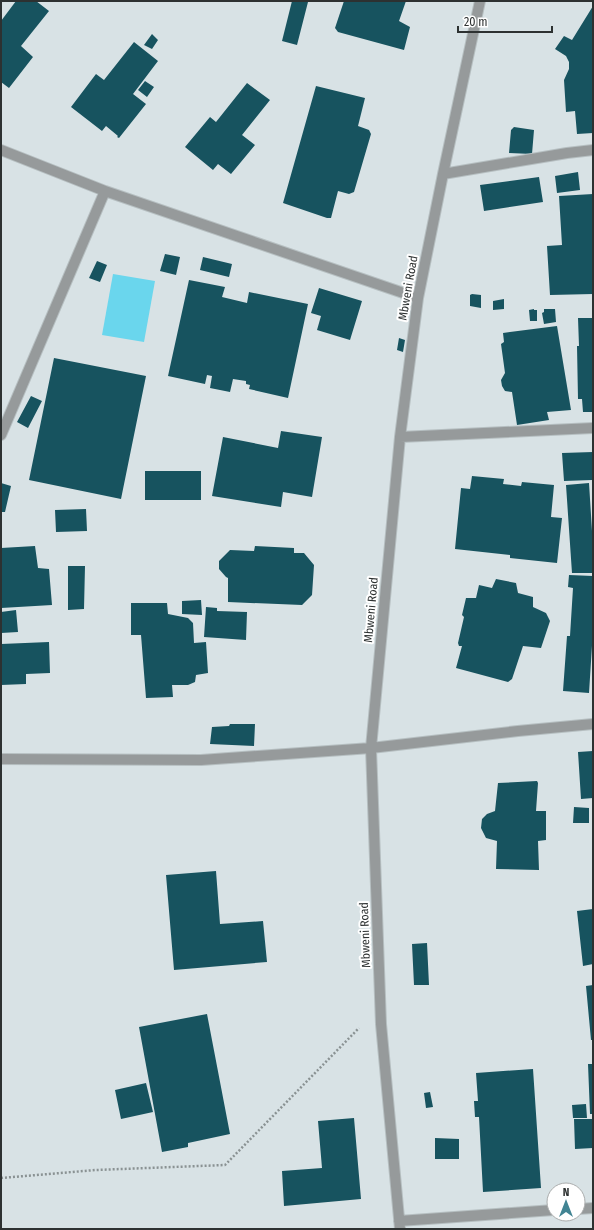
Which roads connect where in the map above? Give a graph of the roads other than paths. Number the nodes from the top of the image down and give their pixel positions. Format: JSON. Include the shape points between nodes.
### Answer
{"nodes":[{"id":1,"x":480,"y":1,"type":"edge"},
{"id":2,"x":1,"y":150,"type":"edge"},
{"id":3,"x":593,"y":150,"type":"edge"},
{"id":4,"x":443,"y":174,"type":"junction"},
{"id":5,"x":105,"y":191,"type":"junction"},
{"id":6,"x":418,"y":298,"type":"junction"},
{"id":7,"x":593,"y":428,"type":"edge"},
{"id":8,"x":1,"y":435,"type":"edge"},
{"id":9,"x":400,"y":437,"type":"junction"},
{"id":10,"x":593,"y":724,"type":"edge"},
{"id":11,"x":371,"y":748,"type":"junction"},
{"id":12,"x":1,"y":759,"type":"edge"},
{"id":13,"x":546,"y":1211,"type":"edge"},
{"id":14,"x":399,"y":1225,"type":"edge"}],
"edges":[{"from":1,"to":4,"type":"street","name":"Mbweni Road"},
{"from":2,"to":5,"type":"street"},
{"from":3,"to":4,"type":"street"},
{"from":4,"to":6,"type":"street","name":"Mbweni Road"},
{"from":5,"to":6,"type":"street"},
{"from":5,"to":8,"type":"street"},
{"from":6,"to":9,"type":"street","name":"Mbweni Road"},
{"from":7,"to":9,"type":"street"},
{"from":9,"to":11,"type":"street","name":"Mbweni Road"},
{"from":10,"to":11,"type":"street","via":[[518,730]]},
{"from":11,"to":12,"type":"street","via":[[202,760]]},
{"from":11,"to":14,"type":"street","name":"Mbweni Road","via":[[381,1024]]},
{"from":13,"to":14,"type":"street"}]}
